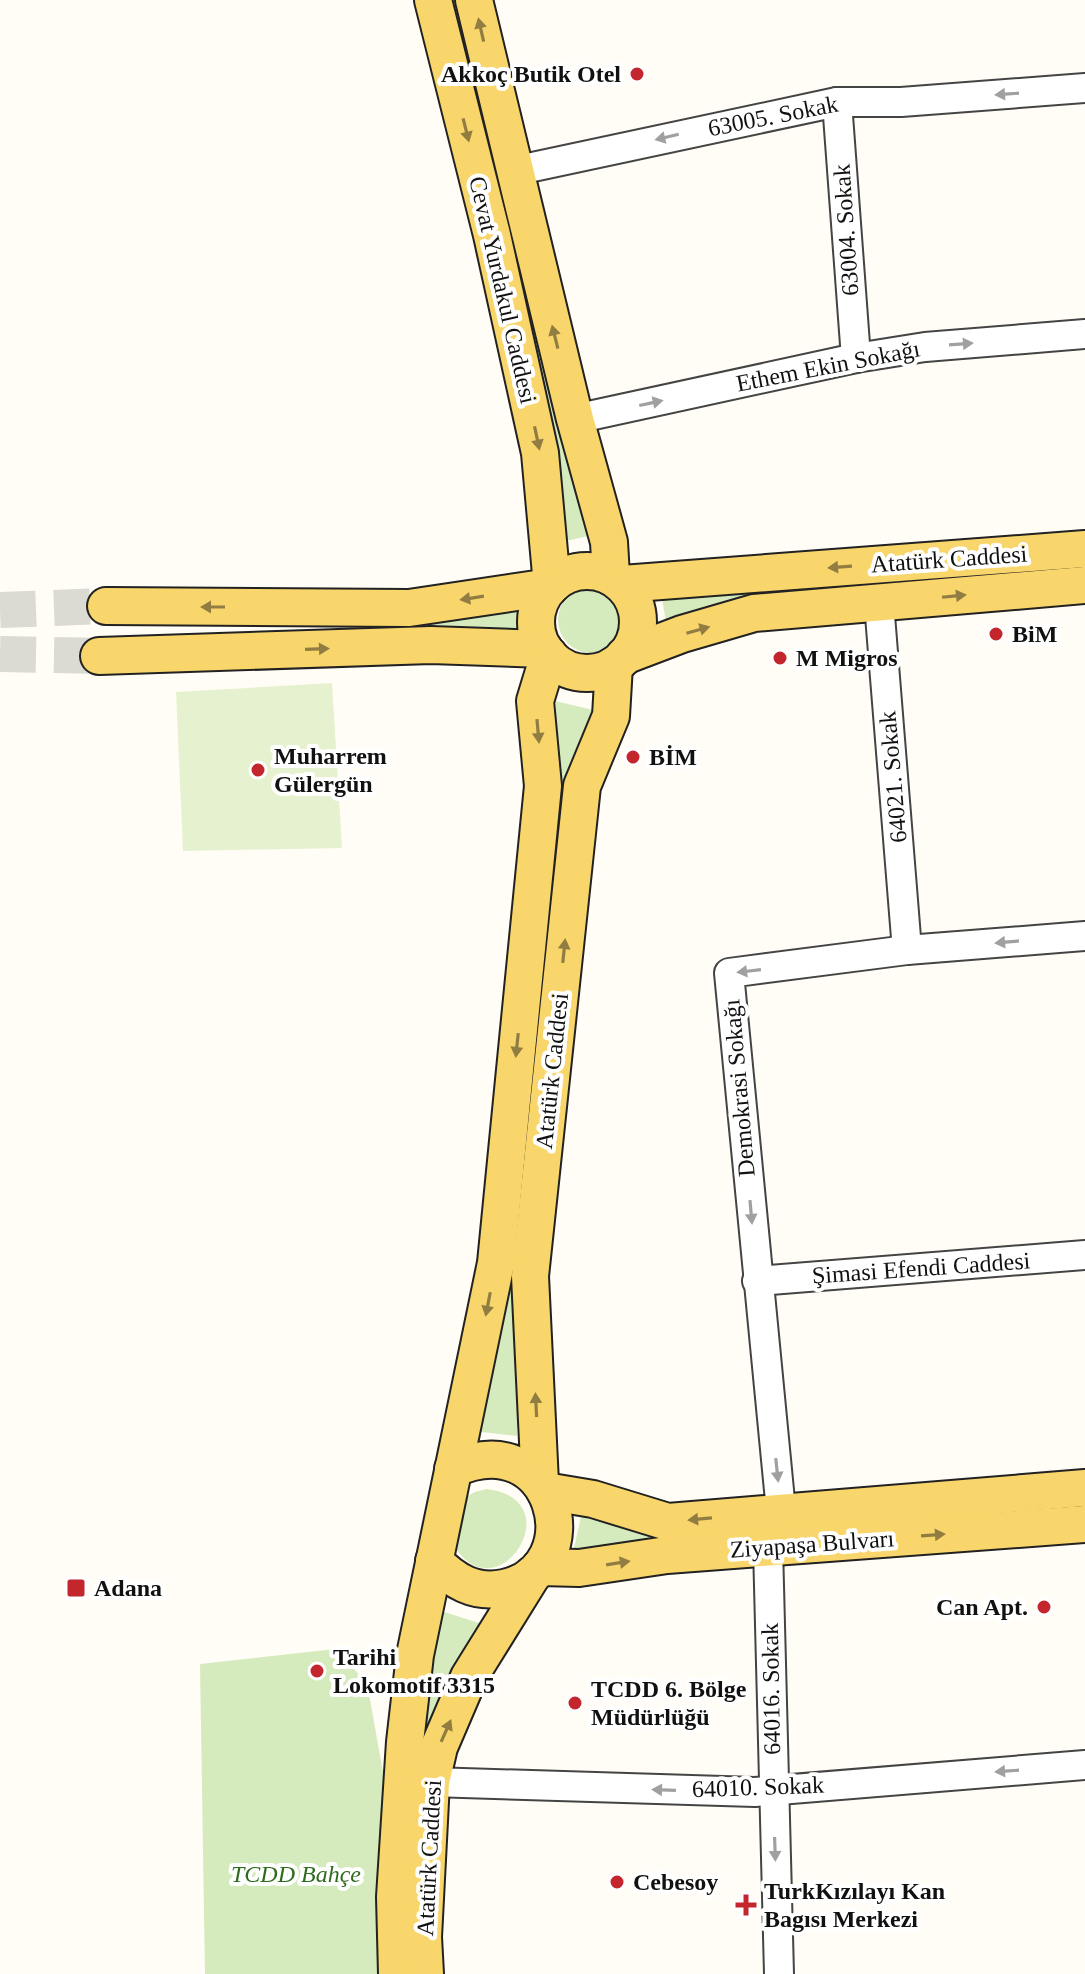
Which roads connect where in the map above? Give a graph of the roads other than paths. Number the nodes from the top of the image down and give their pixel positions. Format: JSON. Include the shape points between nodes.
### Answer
{"nodes":[{"id":1,"x":433,"y":0,"type":"edge"},
{"id":2,"x":474,"y":0,"type":"edge"},
{"id":3,"x":1085,"y":88,"type":"edge"},
{"id":4,"x":837,"y":102,"type":"junction"},
{"id":5,"x":514,"y":171,"type":"junction"},
{"id":6,"x":1085,"y":334,"type":"edge"},
{"id":7,"x":856,"y":358,"type":"junction"},
{"id":8,"x":575,"y":419,"type":"junction"},
{"id":9,"x":1085,"y":549,"type":"edge"},
{"id":10,"x":616,"y":580,"type":"junction"},
{"id":11,"x":1085,"y":585,"type":"edge"},
{"id":12,"x":551,"y":586,"type":"junction"},
{"id":13,"x":879,"y":603,"type":"junction"},
{"id":14,"x":106,"y":606,"type":"tunnel mouth"},
{"id":15,"x":546,"y":652,"type":"junction"},
{"id":16,"x":99,"y":656,"type":"tunnel mouth"},
{"id":17,"x":619,"y":661,"type":"junction"},
{"id":18,"x":1085,"y":936,"type":"edge"},
{"id":19,"x":907,"y":950,"type":"junction"},
{"id":20,"x":1085,"y":1255,"type":"edge"},
{"id":21,"x":757,"y":1281,"type":"junction"},
{"id":22,"x":453,"y":1469,"type":"junction"},
{"id":23,"x":542,"y":1487,"type":"junction"},
{"id":24,"x":1085,"y":1488,"type":"edge"},
{"id":25,"x":781,"y":1511,"type":"junction"},
{"id":26,"x":1085,"y":1524,"type":"edge"},
{"id":27,"x":768,"y":1547,"type":"junction"},
{"id":28,"x":434,"y":1561,"type":"junction"},
{"id":29,"x":536,"y":1571,"type":"junction"},
{"id":30,"x":1085,"y":1765,"type":"edge"},
{"id":31,"x":431,"y":1782,"type":"junction"},
{"id":32,"x":773,"y":1789,"type":"junction"},
{"id":33,"x":397,"y":1974,"type":"edge"},
{"id":34,"x":425,"y":1974,"type":"edge"},
{"id":35,"x":779,"y":1974,"type":"edge"}],
"edges":[{"from":1,"to":12,"type":"main road","name":"Cevat Yurdakul Caddesi","one_way":true,"via":[[540,453]]},
{"from":5,"to":2,"type":"main road","name":"Cevat Yurdakul Caddesi","one_way":true},
{"from":3,"to":4,"type":"street","name":"63005. Sokak","one_way":true},
{"from":4,"to":5,"type":"street","name":"63005. Sokak","one_way":true},
{"from":4,"to":7,"type":"street","name":"63004. Sokak"},
{"from":8,"to":5,"type":"main road","name":"Cevat Yurdakul Caddesi","one_way":true},
{"from":7,"to":6,"type":"street","name":"Ethem Ekin Sokağı","one_way":true},
{"from":8,"to":7,"type":"street","name":"Ethem Ekin Sokağı","one_way":true},
{"from":8,"to":10,"type":"main road","name":"Cevat Yurdakul Caddesi"},
{"from":9,"to":10,"type":"main road","name":"Atatürk Caddesi","one_way":true},
{"from":10,"to":12,"type":"main road","via":[[585,570]]},
{"from":10,"to":17,"type":"main road","via":[[632,596],[638,628],[634,643]]},
{"from":13,"to":11,"type":"main road","name":"Atatürk Caddesi","one_way":true},
{"from":12,"to":14,"type":"main road","one_way":true,"via":[[409,608]]},
{"from":12,"to":15,"type":"main road","via":[[537,610]]},
{"from":17,"to":13,"type":"main road","name":"Atatürk Caddesi","one_way":true,"via":[[682,634],[754,613]]},
{"from":13,"to":19,"type":"street","name":"64021. Sokak"},
{"from":16,"to":15,"type":"main road","one_way":true,"via":[[431,645]]},
{"from":15,"to":17,"type":"main road","via":[[576,672],[602,671]]},
{"from":15,"to":22,"type":"main road","name":"Atatürk Caddesi","one_way":true,"via":[[535,701],[543,786],[496,1263]]},
{"from":23,"to":17,"type":"main road","name":"Atatürk Caddesi","one_way":true,"via":[[530,1276],[582,786],[611,716]]},
{"from":18,"to":19,"type":"street","name":"Demokrasi Sokağı","one_way":true},
{"from":19,"to":21,"type":"street","name":"Demokrasi Sokağı","one_way":true,"via":[[729,973]]},
{"from":20,"to":21,"type":"street","name":"Şimasi Efendi Caddesi"},
{"from":21,"to":25,"type":"street","name":"Demokrasi Sokağı","one_way":true},
{"from":22,"to":23,"type":"main road","via":[[493,1458],[515,1463]]},
{"from":22,"to":28,"type":"main road"},
{"from":25,"to":23,"type":"main road","name":"Ziyapaşa Bulvarı","one_way":true,"via":[[668,1522]]},
{"from":23,"to":29,"type":"main road","via":[[552,1506],[555,1530],[549,1553]]},
{"from":24,"to":25,"type":"main road","name":"Ziyapaşa Bulvarı"},
{"from":27,"to":26,"type":"main road","name":"Ziyapaşa Bulvarı","one_way":true},
{"from":29,"to":27,"type":"main road","name":"Ziyapaşa Bulvarı","one_way":true},
{"from":27,"to":32,"type":"street","name":"64016. Sokak"},
{"from":28,"to":29,"type":"main road","via":[[451,1578],[492,1591],[513,1586]]},
{"from":28,"to":33,"type":"main road","name":"Atatürk Caddesi","via":[[405,1742],[395,1897]]},
{"from":31,"to":29,"type":"main road","name":"Atatürk Caddesi","one_way":true,"via":[[439,1747],[469,1677]]},
{"from":30,"to":32,"type":"street","name":"64010. Sokak","one_way":true},
{"from":32,"to":31,"type":"street","name":"64010. Sokak","one_way":true},
{"from":31,"to":34,"type":"main road","name":"Atatürk Caddesi"},
{"from":32,"to":35,"type":"street","name":"64016. Sokak","one_way":true}]}
